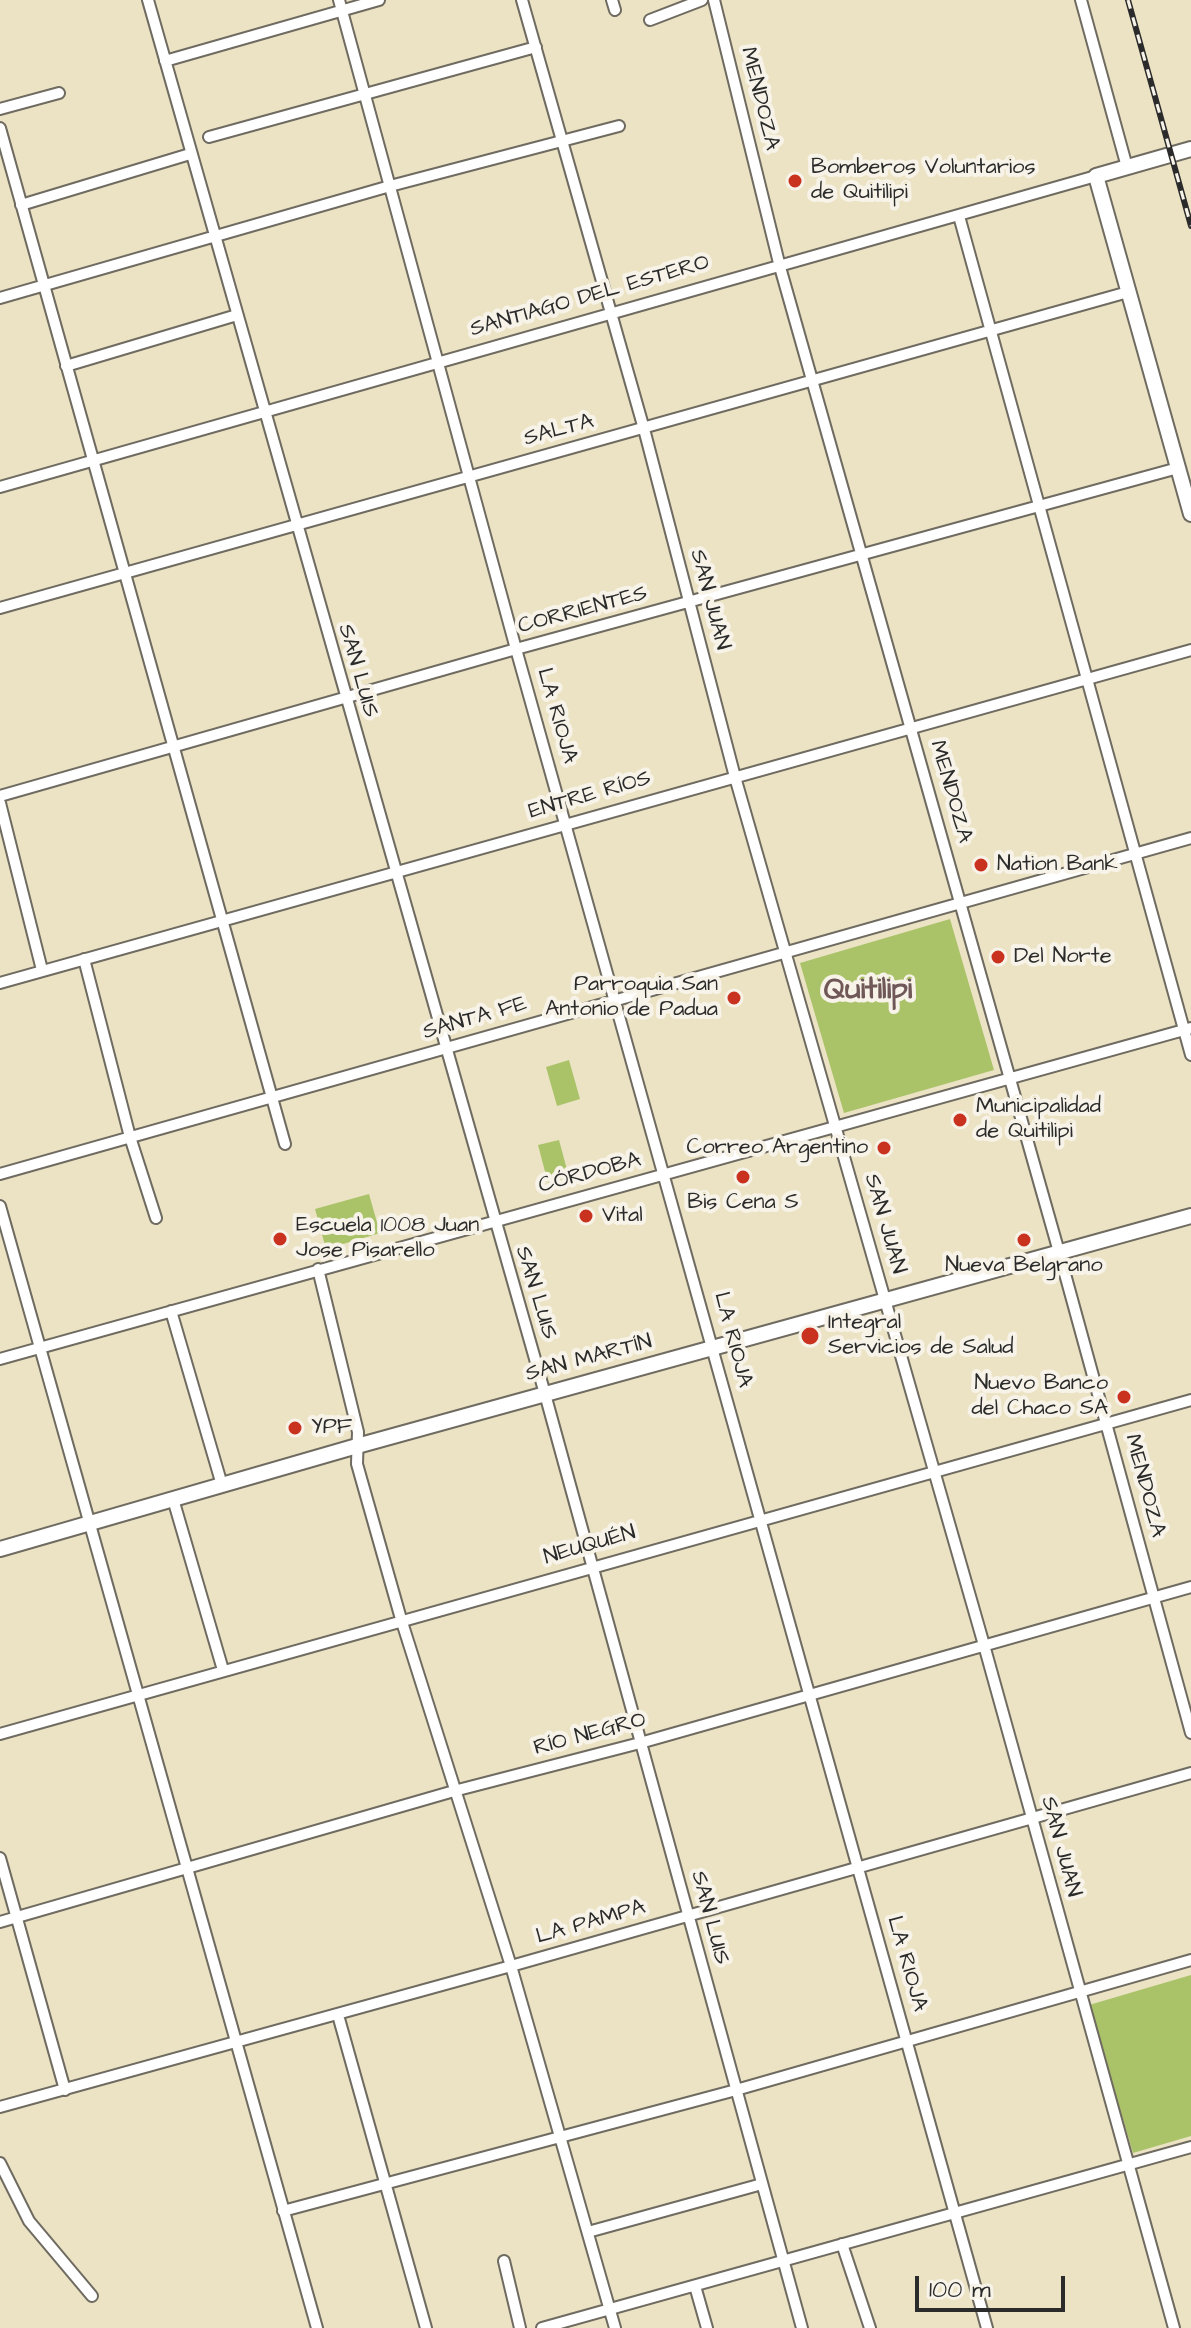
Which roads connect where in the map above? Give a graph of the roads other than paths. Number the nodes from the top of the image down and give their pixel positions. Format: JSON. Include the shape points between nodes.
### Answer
{"nodes":[{"id":1,"x":148,"y":0,"type":"edge"},
{"id":2,"x":379,"y":0,"type":"edge"},
{"id":3,"x":522,"y":0,"type":"edge"},
{"id":4,"x":702,"y":0,"type":"edge"},
{"id":5,"x":714,"y":0,"type":"edge"},
{"id":6,"x":1081,"y":0,"type":"edge"},
{"id":7,"x":340,"y":5,"type":"edge"},
{"id":8,"x":650,"y":20,"type":"dead end"},
{"id":9,"x":536,"y":47,"type":"junction"},
{"id":10,"x":165,"y":61,"type":"junction"},
{"id":11,"x":364,"y":92,"type":"junction"},
{"id":12,"x":59,"y":93,"type":"dead end"},
{"id":13,"x":0,"y":109,"type":"edge"},
{"id":14,"x":619,"y":126,"type":"dead end"},
{"id":15,"x":0,"y":128,"type":"edge"},
{"id":16,"x":209,"y":137,"type":"dead end"},
{"id":17,"x":561,"y":141,"type":"junction"},
{"id":18,"x":1191,"y":149,"type":"edge"},
{"id":19,"x":190,"y":154,"type":"junction"},
{"id":20,"x":1127,"y":167,"type":"junction"},
{"id":21,"x":1096,"y":176,"type":"junction"},
{"id":22,"x":390,"y":186,"type":"junction"},
{"id":23,"x":21,"y":205,"type":"junction"},
{"id":24,"x":959,"y":216,"type":"junction"},
{"id":25,"x":215,"y":237,"type":"junction"},
{"id":26,"x":780,"y":267,"type":"junction"},
{"id":27,"x":43,"y":284,"type":"junction"},
{"id":28,"x":1128,"y":292,"type":"junction"},
{"id":29,"x":0,"y":298,"type":"edge"},
{"id":30,"x":237,"y":315,"type":"junction"},
{"id":31,"x":609,"y":315,"type":"junction"},
{"id":32,"x":991,"y":330,"type":"junction"},
{"id":33,"x":439,"y":362,"type":"junction"},
{"id":34,"x":66,"y":366,"type":"junction"},
{"id":35,"x":812,"y":381,"type":"junction"},
{"id":36,"x":264,"y":410,"type":"junction"},
{"id":37,"x":644,"y":429,"type":"junction"},
{"id":38,"x":92,"y":462,"type":"junction"},
{"id":39,"x":1178,"y":468,"type":"junction"},
{"id":40,"x":471,"y":476,"type":"junction"},
{"id":41,"x":0,"y":487,"type":"edge"},
{"id":42,"x":1039,"y":506,"type":"junction"},
{"id":43,"x":1191,"y":514,"type":"edge"},
{"id":44,"x":296,"y":526,"type":"junction"},
{"id":45,"x":862,"y":555,"type":"junction"},
{"id":46,"x":125,"y":574,"type":"junction"},
{"id":47,"x":690,"y":603,"type":"junction"},
{"id":48,"x":0,"y":608,"type":"edge"},
{"id":49,"x":516,"y":649,"type":"junction"},
{"id":50,"x":1191,"y":650,"type":"edge"},
{"id":51,"x":1087,"y":679,"type":"junction"},
{"id":52,"x":344,"y":699,"type":"junction"},
{"id":53,"x":911,"y":728,"type":"junction"},
{"id":54,"x":173,"y":749,"type":"junction"},
{"id":55,"x":735,"y":777,"type":"junction"},
{"id":56,"x":0,"y":796,"type":"edge"},
{"id":57,"x":0,"y":803,"type":"edge"},
{"id":58,"x":566,"y":823,"type":"junction"},
{"id":59,"x":1191,"y":838,"type":"edge"},
{"id":60,"x":1136,"y":853,"type":"junction"},
{"id":61,"x":394,"y":873,"type":"junction"},
{"id":62,"x":960,"y":903,"type":"junction"},
{"id":63,"x":221,"y":921,"type":"junction"},
{"id":64,"x":786,"y":953,"type":"junction"},
{"id":65,"x":84,"y":959,"type":"junction"},
{"id":66,"x":42,"y":970,"type":"junction"},
{"id":67,"x":0,"y":983,"type":"edge"},
{"id":68,"x":617,"y":1000,"type":"junction"},
{"id":69,"x":1188,"y":1029,"type":"edge"},
{"id":70,"x":444,"y":1048,"type":"junction"},
{"id":71,"x":1191,"y":1055,"type":"edge"},
{"id":72,"x":1010,"y":1078,"type":"junction"},
{"id":73,"x":271,"y":1095,"type":"junction"},
{"id":74,"x":835,"y":1126,"type":"junction"},
{"id":75,"x":130,"y":1137,"type":"junction"},
{"id":76,"x":285,"y":1144,"type":"dead end"},
{"id":77,"x":0,"y":1174,"type":"edge"},
{"id":78,"x":665,"y":1174,"type":"junction"},
{"id":79,"x":0,"y":1206,"type":"edge"},
{"id":80,"x":1191,"y":1216,"type":"edge"},
{"id":81,"x":156,"y":1218,"type":"dead end"},
{"id":82,"x":492,"y":1221,"type":"junction"},
{"id":83,"x":1059,"y":1252,"type":"junction"},
{"id":84,"x":318,"y":1269,"type":"junction"},
{"id":85,"x":884,"y":1299,"type":"junction"},
{"id":86,"x":171,"y":1311,"type":"junction"},
{"id":87,"x":40,"y":1347,"type":"junction"},
{"id":88,"x":713,"y":1348,"type":"junction"},
{"id":89,"x":0,"y":1359,"type":"edge"},
{"id":90,"x":545,"y":1394,"type":"junction"},
{"id":91,"x":1191,"y":1400,"type":"edge"},
{"id":92,"x":1107,"y":1423,"type":"junction"},
{"id":93,"x":357,"y":1446,"type":"junction"},
{"id":94,"x":932,"y":1473,"type":"junction"},
{"id":95,"x":222,"y":1485,"type":"junction"},
{"id":96,"x":173,"y":1499,"type":"junction"},
{"id":97,"x":761,"y":1519,"type":"junction"},
{"id":98,"x":89,"y":1524,"type":"junction"},
{"id":99,"x":0,"y":1549,"type":"edge"},
{"id":100,"x":592,"y":1567,"type":"junction"},
{"id":101,"x":1191,"y":1587,"type":"edge"},
{"id":102,"x":1154,"y":1598,"type":"junction"},
{"id":103,"x":401,"y":1619,"type":"junction"},
{"id":104,"x":984,"y":1645,"type":"junction"},
{"id":105,"x":223,"y":1670,"type":"junction"},
{"id":106,"x":810,"y":1693,"type":"junction"},
{"id":107,"x":138,"y":1695,"type":"junction"},
{"id":108,"x":1191,"y":1733,"type":"edge"},
{"id":109,"x":0,"y":1734,"type":"edge"},
{"id":110,"x":640,"y":1743,"type":"junction"},
{"id":111,"x":1191,"y":1773,"type":"edge"},
{"id":112,"x":454,"y":1791,"type":"junction"},
{"id":113,"x":1031,"y":1818,"type":"junction"},
{"id":114,"x":0,"y":1858,"type":"edge"},
{"id":115,"x":858,"y":1867,"type":"junction"},
{"id":116,"x":187,"y":1869,"type":"junction"},
{"id":117,"x":688,"y":1916,"type":"junction"},
{"id":118,"x":17,"y":1917,"type":"junction"},
{"id":119,"x":0,"y":1922,"type":"edge"},
{"id":120,"x":1191,"y":1960,"type":"edge"},
{"id":121,"x":511,"y":1966,"type":"junction"},
{"id":122,"x":1079,"y":1993,"type":"junction"},
{"id":123,"x":338,"y":2015,"type":"junction"},
{"id":124,"x":906,"y":2040,"type":"junction"},
{"id":125,"x":235,"y":2041,"type":"junction"},
{"id":126,"x":65,"y":2090,"type":"junction"},
{"id":127,"x":736,"y":2090,"type":"junction"},
{"id":128,"x":0,"y":2107,"type":"edge"},
{"id":129,"x":561,"y":2137,"type":"junction"},
{"id":130,"x":1191,"y":2147,"type":"edge"},
{"id":131,"x":0,"y":2163,"type":"edge"},
{"id":132,"x":1127,"y":2165,"type":"junction"},
{"id":133,"x":385,"y":2183,"type":"junction"},
{"id":134,"x":762,"y":2184,"type":"junction"},
{"id":135,"x":283,"y":2211,"type":"junction"},
{"id":136,"x":955,"y":2213,"type":"junction"},
{"id":137,"x":588,"y":2232,"type":"junction"},
{"id":138,"x":842,"y":2244,"type":"junction"},
{"id":139,"x":504,"y":2261,"type":"dead end"},
{"id":140,"x":783,"y":2261,"type":"junction"},
{"id":141,"x":695,"y":2286,"type":"junction"},
{"id":142,"x":92,"y":2296,"type":"dead end"},
{"id":143,"x":610,"y":2309,"type":"junction"},
{"id":144,"x":317,"y":2328,"type":"edge"},
{"id":145,"x":426,"y":2328,"type":"edge"},
{"id":146,"x":520,"y":2328,"type":"edge"},
{"id":147,"x":542,"y":2328,"type":"edge"},
{"id":148,"x":615,"y":2328,"type":"edge"},
{"id":149,"x":707,"y":2328,"type":"edge"},
{"id":150,"x":802,"y":2328,"type":"edge"},
{"id":151,"x":870,"y":2328,"type":"edge"},
{"id":152,"x":987,"y":2328,"type":"edge"},
{"id":153,"x":1174,"y":2328,"type":"edge"}],
"edges":[{"from":1,"to":10,"type":"street","name":"SAN LUIS"},
{"from":2,"to":7,"type":"street"},
{"from":3,"to":9,"type":"street","name":"SAN JUAN"},
{"from":4,"to":8,"type":"street"},
{"from":5,"to":26,"type":"street","name":"MENDOZA"},
{"from":6,"to":20,"type":"street"},
{"from":7,"to":10,"type":"street"},
{"from":7,"to":11,"type":"street","name":"LA RIOJA"},
{"from":9,"to":11,"type":"street"},
{"from":9,"to":17,"type":"street","name":"SAN JUAN"},
{"from":10,"to":19,"type":"street","name":"SAN LUIS"},
{"from":11,"to":16,"type":"street"},
{"from":11,"to":22,"type":"street","name":"LA RIOJA"},
{"from":12,"to":13,"type":"street"},
{"from":14,"to":17,"type":"street"},
{"from":15,"to":23,"type":"street"},
{"from":17,"to":22,"type":"street"},
{"from":17,"to":31,"type":"street","name":"SAN JUAN"},
{"from":18,"to":20,"type":"street","name":"SANTIAGO DEL ESTERO"},
{"from":19,"to":23,"type":"street"},
{"from":19,"to":25,"type":"street","name":"SAN LUIS"},
{"from":20,"to":21,"type":"street","name":"SANTIAGO DEL ESTERO"},
{"from":21,"to":24,"type":"street","name":"SANTIAGO DEL ESTERO"},
{"from":21,"to":28,"type":"street"},
{"from":22,"to":25,"type":"street"},
{"from":22,"to":33,"type":"street","name":"LA RIOJA"},
{"from":23,"to":27,"type":"street"},
{"from":24,"to":26,"type":"street","name":"SANTIAGO DEL ESTERO"},
{"from":24,"to":32,"type":"street"},
{"from":25,"to":27,"type":"street"},
{"from":25,"to":30,"type":"street","name":"SAN LUIS"},
{"from":26,"to":31,"type":"street","name":"SANTIAGO DEL ESTERO"},
{"from":26,"to":35,"type":"street","name":"MENDOZA"},
{"from":27,"to":29,"type":"street"},
{"from":27,"to":34,"type":"street"},
{"from":28,"to":32,"type":"street","name":"SALTA"},
{"from":28,"to":39,"type":"street"},
{"from":30,"to":34,"type":"street"},
{"from":30,"to":36,"type":"street","name":"SAN LUIS"},
{"from":31,"to":33,"type":"street","name":"SANTIAGO DEL ESTERO"},
{"from":31,"to":37,"type":"street","name":"SAN JUAN"},
{"from":32,"to":35,"type":"street","name":"SALTA"},
{"from":32,"to":42,"type":"street"},
{"from":33,"to":36,"type":"street","name":"SANTIAGO DEL ESTERO"},
{"from":33,"to":40,"type":"street","name":"LA RIOJA"},
{"from":34,"to":38,"type":"street"},
{"from":35,"to":37,"type":"street","name":"SALTA"},
{"from":35,"to":45,"type":"street","name":"MENDOZA"},
{"from":36,"to":38,"type":"street","name":"SANTIAGO DEL ESTERO"},
{"from":36,"to":44,"type":"street","name":"SAN LUIS"},
{"from":37,"to":40,"type":"street","name":"SALTA"},
{"from":37,"to":47,"type":"street","name":"SAN JUAN"},
{"from":38,"to":41,"type":"street","name":"SANTIAGO DEL ESTERO"},
{"from":38,"to":46,"type":"street"},
{"from":39,"to":42,"type":"street","name":"CORRIENTES"},
{"from":39,"to":43,"type":"street"},
{"from":40,"to":44,"type":"street","name":"SALTA"},
{"from":40,"to":49,"type":"street","name":"LA RIOJA"},
{"from":42,"to":45,"type":"street","name":"CORRIENTES"},
{"from":42,"to":51,"type":"street"},
{"from":44,"to":46,"type":"street","name":"SALTA"},
{"from":44,"to":52,"type":"street","name":"SAN LUIS"},
{"from":45,"to":47,"type":"street","name":"CORRIENTES"},
{"from":45,"to":53,"type":"street","name":"MENDOZA"},
{"from":46,"to":48,"type":"street","name":"SALTA"},
{"from":46,"to":54,"type":"street"},
{"from":47,"to":49,"type":"street","name":"CORRIENTES"},
{"from":47,"to":55,"type":"street","name":"SAN JUAN"},
{"from":49,"to":52,"type":"street","name":"CORRIENTES"},
{"from":49,"to":58,"type":"street","name":"LA RIOJA"},
{"from":50,"to":51,"type":"street","name":"ENTRE RÍOS"},
{"from":51,"to":53,"type":"street","name":"ENTRE RÍOS"},
{"from":51,"to":60,"type":"street"},
{"from":52,"to":54,"type":"street","name":"CORRIENTES"},
{"from":52,"to":61,"type":"street","name":"SAN LUIS"},
{"from":53,"to":55,"type":"street","name":"ENTRE RÍOS"},
{"from":53,"to":62,"type":"street","name":"MENDOZA"},
{"from":54,"to":56,"type":"street","name":"CORRIENTES"},
{"from":54,"to":63,"type":"street"},
{"from":55,"to":58,"type":"street","name":"ENTRE RÍOS"},
{"from":55,"to":64,"type":"street","name":"SAN JUAN"},
{"from":57,"to":66,"type":"street"},
{"from":58,"to":61,"type":"street","name":"ENTRE RÍOS"},
{"from":58,"to":68,"type":"street","name":"LA RIOJA"},
{"from":59,"to":60,"type":"street","name":"SANTA FE"},
{"from":60,"to":62,"type":"street","name":"SANTA FE"},
{"from":60,"to":69,"type":"street"},
{"from":61,"to":63,"type":"street","name":"ENTRE RÍOS"},
{"from":61,"to":70,"type":"street","name":"SAN LUIS"},
{"from":62,"to":64,"type":"street","name":"SANTA FE"},
{"from":62,"to":72,"type":"street","name":"MENDOZA"},
{"from":63,"to":65,"type":"street","name":"ENTRE RÍOS"},
{"from":63,"to":73,"type":"street"},
{"from":64,"to":68,"type":"street","name":"SANTA FE"},
{"from":64,"to":74,"type":"street","name":"SAN JUAN"},
{"from":65,"to":66,"type":"street","name":"ENTRE RÍOS"},
{"from":65,"to":75,"type":"street"},
{"from":66,"to":67,"type":"street","name":"ENTRE RÍOS"},
{"from":68,"to":70,"type":"street","name":"SANTA FE"},
{"from":68,"to":78,"type":"street","name":"LA RIOJA"},
{"from":69,"to":71,"type":"street"},
{"from":69,"to":72,"type":"street","name":"CÓRDOBA"},
{"from":70,"to":73,"type":"street","name":"SANTA FE"},
{"from":70,"to":82,"type":"street","name":"SAN LUIS"},
{"from":72,"to":74,"type":"street","name":"CÓRDOBA"},
{"from":72,"to":83,"type":"street","name":"MENDOZA"},
{"from":73,"to":75,"type":"street","name":"SANTA FE"},
{"from":73,"to":76,"type":"street"},
{"from":74,"to":78,"type":"street","name":"CÓRDOBA"},
{"from":74,"to":85,"type":"street","name":"SAN JUAN"},
{"from":75,"to":77,"type":"street","name":"SANTA FE"},
{"from":75,"to":81,"type":"street"},
{"from":78,"to":82,"type":"street","name":"CÓRDOBA"},
{"from":78,"to":88,"type":"street","name":"LA RIOJA"},
{"from":79,"to":87,"type":"street"},
{"from":80,"to":83,"type":"street","name":"SAN MARTÍN"},
{"from":82,"to":84,"type":"street","name":"CÓRDOBA"},
{"from":82,"to":90,"type":"street","name":"SAN LUIS"},
{"from":83,"to":85,"type":"street","name":"SAN MARTÍN"},
{"from":83,"to":92,"type":"street","name":"MENDOZA"},
{"from":84,"to":86,"type":"street","name":"CÓRDOBA"},
{"from":84,"to":93,"type":"street"},
{"from":85,"to":88,"type":"street","name":"SAN MARTÍN"},
{"from":85,"to":94,"type":"street","name":"SAN JUAN"},
{"from":86,"to":87,"type":"street","name":"CÓRDOBA"},
{"from":86,"to":95,"type":"street"},
{"from":87,"to":89,"type":"street","name":"CÓRDOBA"},
{"from":87,"to":98,"type":"street"},
{"from":88,"to":90,"type":"street","name":"SAN MARTÍN"},
{"from":88,"to":97,"type":"street","name":"LA RIOJA"},
{"from":90,"to":93,"type":"street","name":"SAN MARTÍN"},
{"from":90,"to":100,"type":"street","name":"SAN LUIS"},
{"from":91,"to":92,"type":"street","name":"NEUQUÉN"},
{"from":92,"to":94,"type":"street","name":"NEUQUÉN"},
{"from":92,"to":102,"type":"street","name":"MENDOZA"},
{"from":93,"to":95,"type":"street","name":"SAN MARTÍN"},
{"from":93,"to":103,"type":"street","via":[[357,1464]]},
{"from":94,"to":97,"type":"street","name":"NEUQUÉN"},
{"from":94,"to":104,"type":"street","name":"SAN JUAN"},
{"from":95,"to":96,"type":"street","name":"SAN MARTÍN"},
{"from":96,"to":98,"type":"street","name":"SAN MARTÍN"},
{"from":96,"to":105,"type":"street"},
{"from":97,"to":100,"type":"street","name":"NEUQUÉN"},
{"from":97,"to":106,"type":"street","name":"LA RIOJA"},
{"from":98,"to":99,"type":"street","name":"SAN MARTÍN"},
{"from":98,"to":107,"type":"street"},
{"from":100,"to":103,"type":"street","name":"NEUQUÉN"},
{"from":100,"to":110,"type":"street","name":"SAN LUIS"},
{"from":101,"to":102,"type":"street","name":"RÍO NEGRO"},
{"from":102,"to":104,"type":"street","name":"RÍO NEGRO"},
{"from":102,"to":108,"type":"street","name":"MENDOZA"},
{"from":103,"to":105,"type":"street","name":"NEUQUÉN"},
{"from":103,"to":112,"type":"street"},
{"from":104,"to":106,"type":"street","name":"RÍO NEGRO"},
{"from":104,"to":113,"type":"street","name":"SAN JUAN"},
{"from":105,"to":107,"type":"street","name":"NEUQUÉN"},
{"from":106,"to":110,"type":"street","name":"RÍO NEGRO"},
{"from":106,"to":115,"type":"street","name":"LA RIOJA"},
{"from":107,"to":109,"type":"street","name":"NEUQUÉN"},
{"from":107,"to":116,"type":"street"},
{"from":110,"to":112,"type":"street","name":"RÍO NEGRO"},
{"from":110,"to":117,"type":"street","name":"SAN LUIS"},
{"from":111,"to":113,"type":"street","name":"LA PAMPA"},
{"from":112,"to":116,"type":"street","name":"RÍO NEGRO"},
{"from":112,"to":121,"type":"street"},
{"from":113,"to":115,"type":"street","name":"LA PAMPA"},
{"from":113,"to":122,"type":"street","name":"SAN JUAN"},
{"from":114,"to":118,"type":"street"},
{"from":115,"to":117,"type":"street","name":"LA PAMPA"},
{"from":115,"to":124,"type":"street","name":"LA RIOJA"},
{"from":116,"to":118,"type":"street","name":"RÍO NEGRO"},
{"from":116,"to":125,"type":"street"},
{"from":117,"to":121,"type":"street","name":"LA PAMPA"},
{"from":117,"to":127,"type":"street","name":"SAN LUIS"},
{"from":118,"to":119,"type":"street","name":"RÍO NEGRO"},
{"from":118,"to":126,"type":"street"},
{"from":120,"to":122,"type":"street"},
{"from":121,"to":123,"type":"street","name":"LA PAMPA"},
{"from":121,"to":129,"type":"street"},
{"from":122,"to":124,"type":"street"},
{"from":122,"to":132,"type":"street","name":"SAN JUAN"},
{"from":123,"to":125,"type":"street","name":"LA PAMPA"},
{"from":123,"to":133,"type":"street"},
{"from":124,"to":127,"type":"street"},
{"from":124,"to":136,"type":"street","name":"LA RIOJA"},
{"from":125,"to":126,"type":"street","name":"LA PAMPA"},
{"from":125,"to":135,"type":"street"},
{"from":126,"to":128,"type":"street","name":"LA PAMPA"},
{"from":127,"to":129,"type":"street"},
{"from":127,"to":134,"type":"street","name":"SAN LUIS"},
{"from":129,"to":133,"type":"street"},
{"from":129,"to":137,"type":"street"},
{"from":130,"to":132,"type":"street"},
{"from":131,"to":142,"type":"street","via":[[29,2221]]},
{"from":132,"to":136,"type":"street"},
{"from":132,"to":153,"type":"street","name":"SAN JUAN"},
{"from":133,"to":135,"type":"street"},
{"from":133,"to":145,"type":"street"},
{"from":134,"to":137,"type":"street"},
{"from":134,"to":140,"type":"street","name":"SAN LUIS"},
{"from":135,"to":144,"type":"street"},
{"from":136,"to":138,"type":"street"},
{"from":136,"to":152,"type":"street","name":"LA RIOJA"},
{"from":137,"to":143,"type":"street"},
{"from":138,"to":140,"type":"street"},
{"from":138,"to":151,"type":"street"},
{"from":139,"to":146,"type":"street"},
{"from":140,"to":141,"type":"street"},
{"from":140,"to":150,"type":"street","name":"SAN LUIS"},
{"from":141,"to":143,"type":"street"},
{"from":141,"to":149,"type":"street"},
{"from":143,"to":147,"type":"street"},
{"from":143,"to":148,"type":"street"}]}
